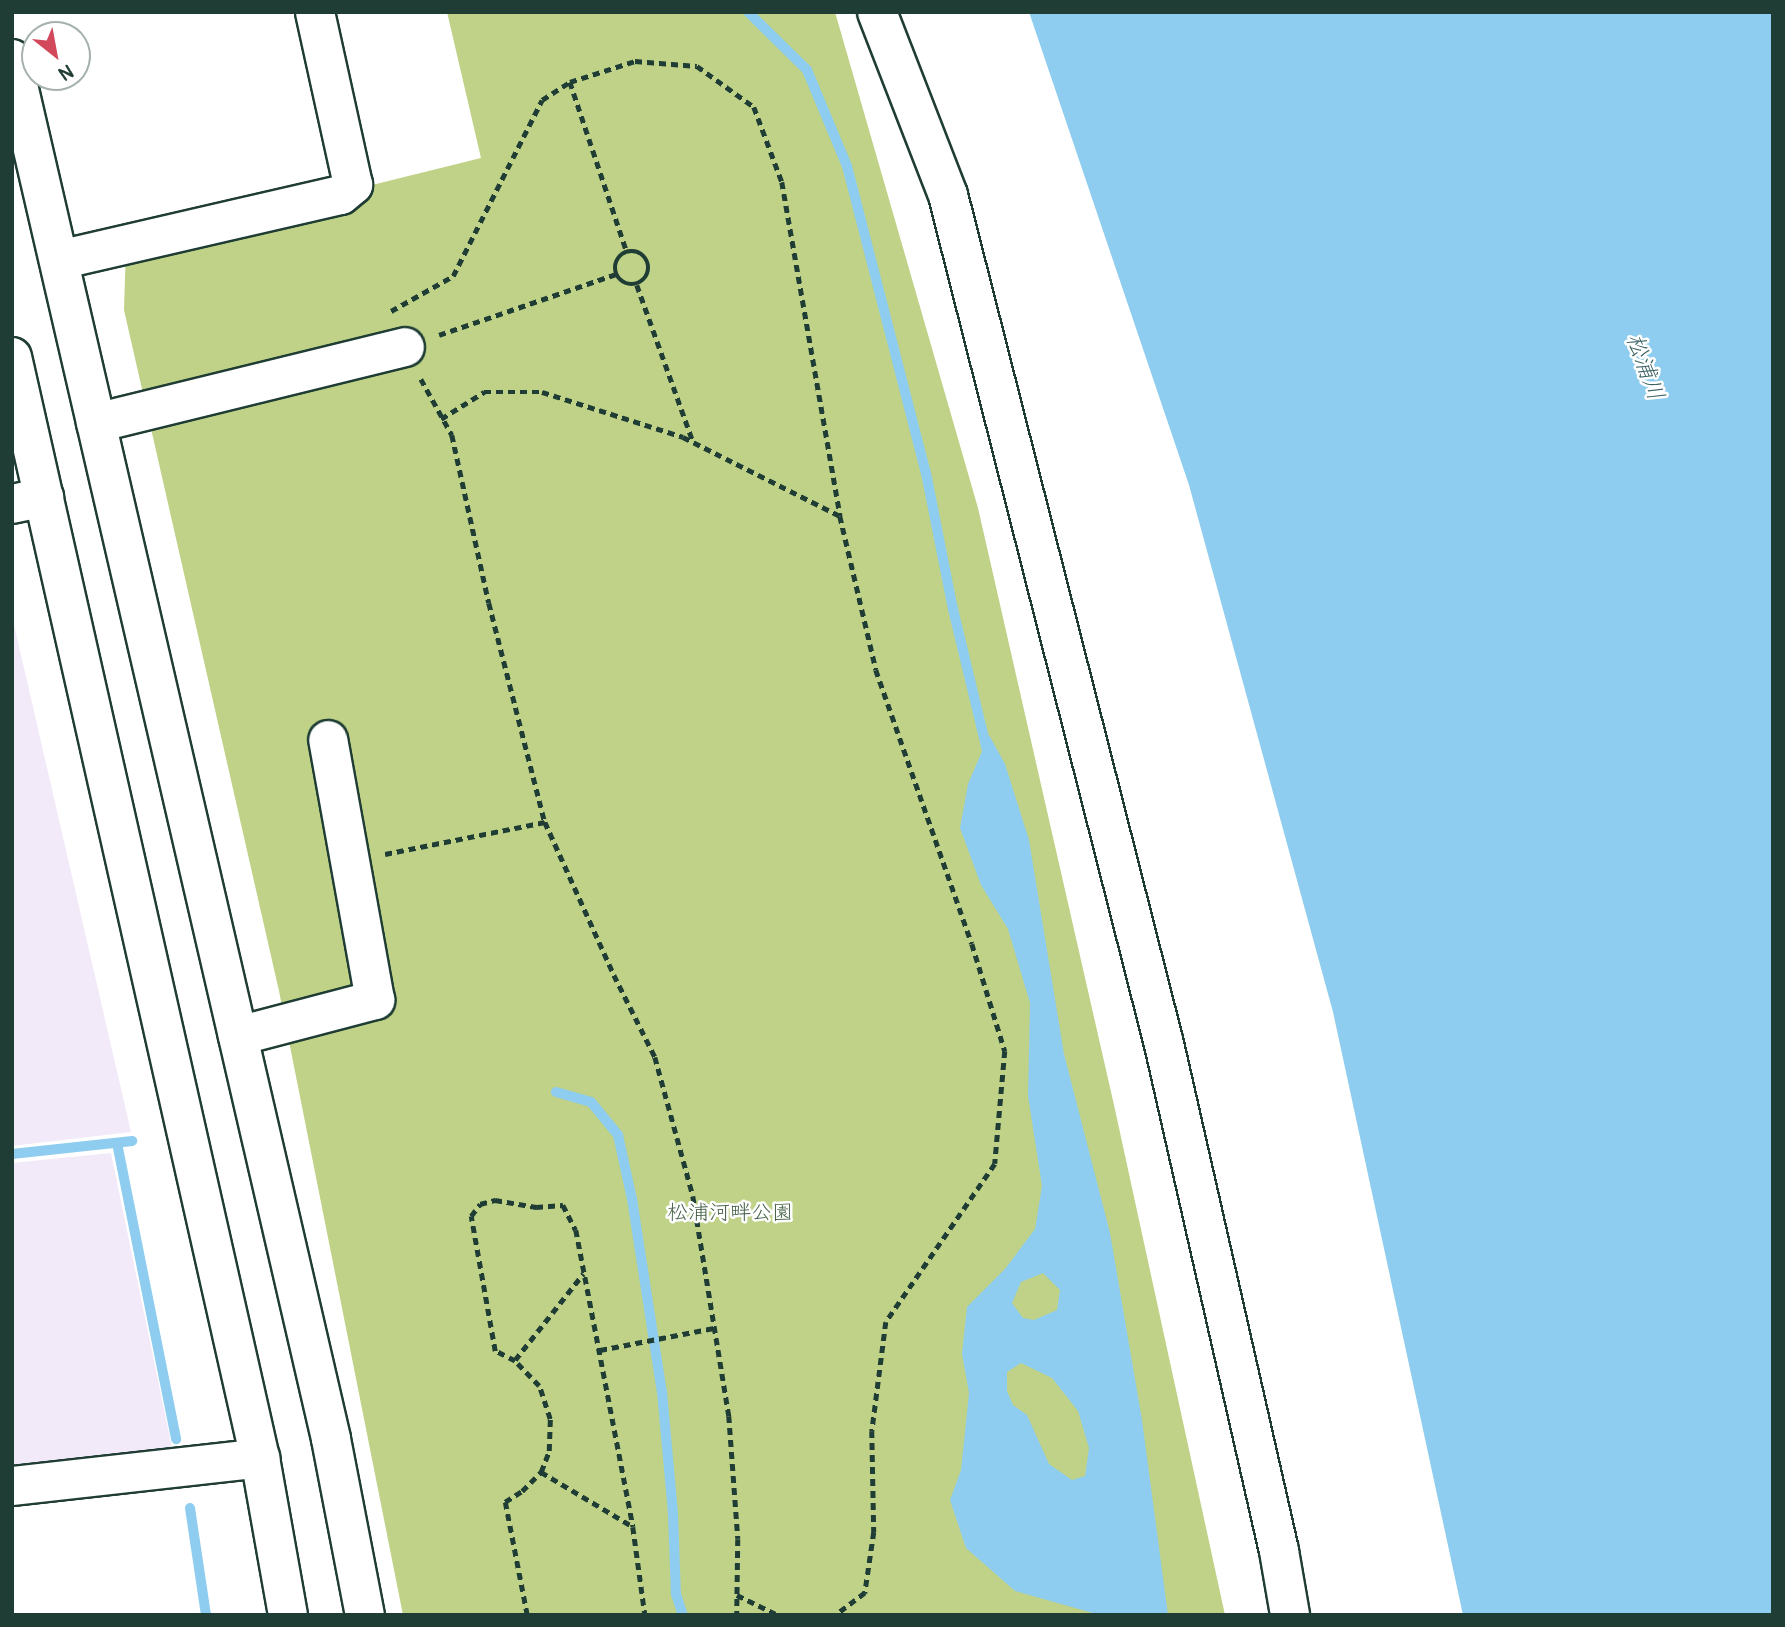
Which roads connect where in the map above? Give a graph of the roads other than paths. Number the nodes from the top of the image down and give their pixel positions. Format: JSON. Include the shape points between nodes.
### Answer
{"nodes":[{"id":1,"x":315,"y":12,"type":"edge"},
{"id":2,"x":877,"y":12,"type":"edge"},
{"id":3,"x":12,"y":60,"type":"edge"},
{"id":4,"x":59,"y":260,"type":"junction"},
{"id":5,"x":405,"y":346,"type":"road end"},
{"id":6,"x":12,"y":357,"type":"edge"},
{"id":7,"x":96,"y":423,"type":"junction"},
{"id":8,"x":28,"y":501,"type":"edge"},
{"id":9,"x":328,"y":740,"type":"dead end"},
{"id":10,"x":238,"y":1036,"type":"junction"},
{"id":11,"x":260,"y":1458,"type":"junction"},
{"id":12,"x":12,"y":1486,"type":"edge"},
{"id":13,"x":288,"y":1615,"type":"edge"},
{"id":14,"x":365,"y":1615,"type":"edge"},
{"id":15,"x":1290,"y":1615,"type":"edge"}],
"edges":[{"from":1,"to":4,"type":"street","via":[[353,185],[341,195]]},
{"from":2,"to":15,"type":"street","via":[[948,195],[1164,1044]]},
{"from":3,"to":4,"type":"street"},
{"from":4,"to":7,"type":"street"},
{"from":5,"to":7,"type":"street"},
{"from":6,"to":8,"type":"street"},
{"from":7,"to":10,"type":"street"},
{"from":8,"to":11,"type":"street"},
{"from":9,"to":10,"type":"street","via":[[375,1000]]},
{"from":10,"to":14,"type":"street","via":[[331,1438]]},
{"from":11,"to":12,"type":"street"},
{"from":11,"to":13,"type":"street"}]}
